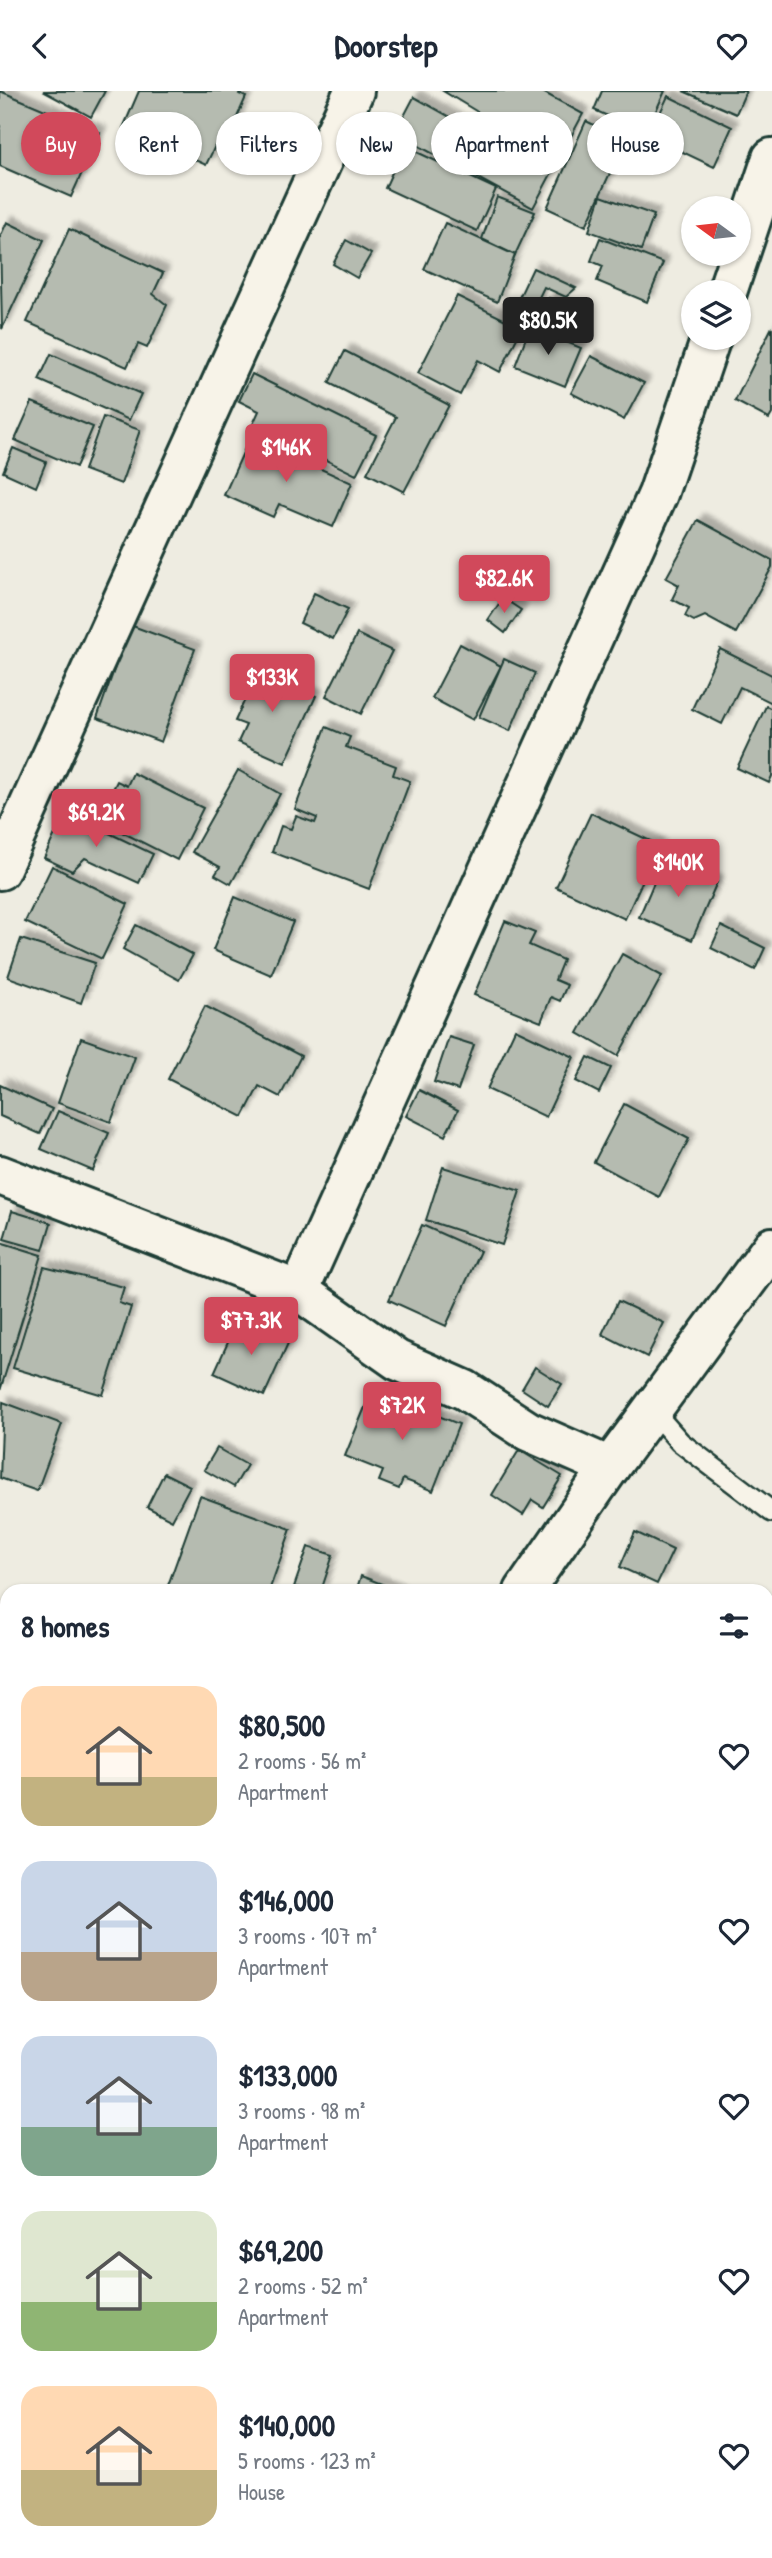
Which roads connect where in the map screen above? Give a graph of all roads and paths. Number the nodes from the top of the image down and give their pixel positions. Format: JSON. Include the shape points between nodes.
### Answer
{"nodes":[{"id":1,"x":354,"y":91,"type":"edge"},
{"id":2,"x":772,"y":159,"type":"edge"},
{"id":3,"x":731,"y":280,"type":"edge"},
{"id":4,"x":707,"y":350,"type":"edge"},
{"id":5,"x":0,"y":870,"type":"edge"},
{"id":6,"x":0,"y":1175,"type":"edge"},
{"id":7,"x":772,"y":1247,"type":"edge"},
{"id":8,"x":299,"y":1291,"type":"junction"},
{"id":9,"x":652,"y":1410,"type":"junction"},
{"id":10,"x":610,"y":1467,"type":"junction"},
{"id":11,"x":772,"y":1512,"type":"edge"},
{"id":12,"x":529,"y":1584,"type":"edge"}],
"edges":[{"from":1,"to":5,"type":"street"},
{"from":2,"to":3,"type":"street"},
{"from":4,"to":8,"type":"street","via":[[658,494]]},
{"from":6,"to":8,"type":"street"},
{"from":7,"to":9,"type":"street"},
{"from":8,"to":10,"type":"street","via":[[397,1360],[465,1390],[528,1431]]},
{"from":9,"to":10,"type":"street"},
{"from":9,"to":11,"type":"lane","via":[[680,1442]]},
{"from":10,"to":12,"type":"street"}]}
